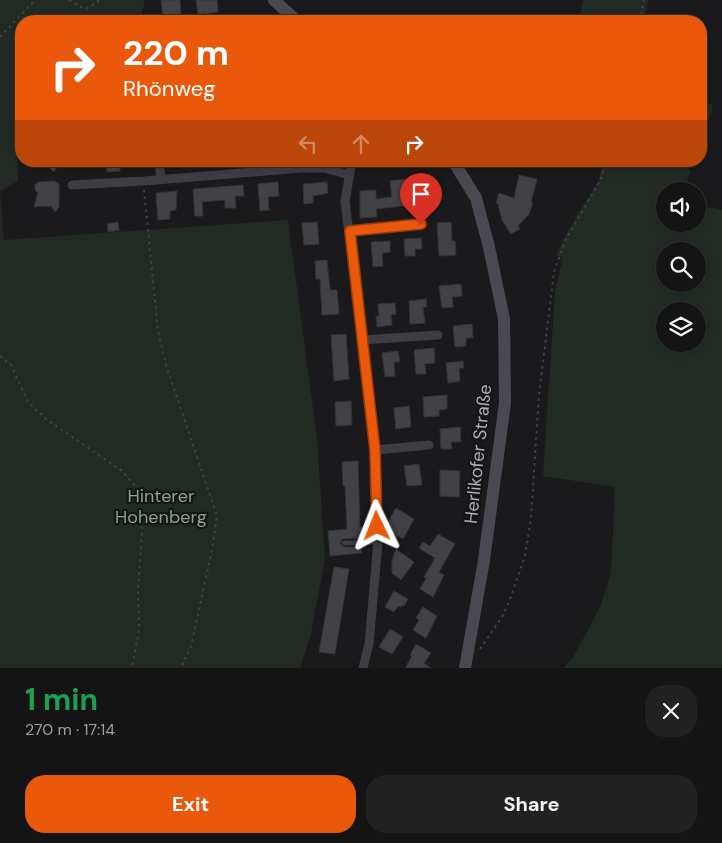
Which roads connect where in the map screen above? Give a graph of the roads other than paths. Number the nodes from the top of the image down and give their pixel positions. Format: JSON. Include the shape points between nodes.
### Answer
{"nodes":[{"id":1,"x":274,"y":0,"type":"edge"},
{"id":2,"x":290,"y":15,"type":"edge"},
{"id":3,"x":160,"y":167,"type":"edge"},
{"id":4,"x":273,"y":167,"type":"edge"},
{"id":5,"x":319,"y":167,"type":"edge"},
{"id":6,"x":351,"y":167,"type":"edge"},
{"id":7,"x":457,"y":167,"type":"edge"},
{"id":8,"x":349,"y":175,"type":"junction"},
{"id":9,"x":161,"y":179,"type":"junction"},
{"id":10,"x":72,"y":185,"type":"dead end"},
{"id":11,"x":421,"y":224,"type":"dead end"},
{"id":12,"x":350,"y":231,"type":"junction"},
{"id":13,"x":438,"y":335,"type":"dead end"},
{"id":14,"x":361,"y":340,"type":"junction"},
{"id":15,"x":428,"y":445,"type":"dead end"},
{"id":16,"x":375,"y":450,"type":"junction"},
{"id":17,"x":378,"y":542,"type":"junction"},
{"id":18,"x":344,"y":543,"type":"dead end"},
{"id":19,"x":363,"y":668,"type":"edge"},
{"id":20,"x":465,"y":668,"type":"edge"}],
"edges":[{"from":1,"to":2,"type":"main road"},
{"from":3,"to":9,"type":"street"},
{"from":4,"to":9,"type":"street"},
{"from":5,"to":8,"type":"street"},
{"from":6,"to":8,"type":"street"},
{"from":7,"to":20,"type":"main road","name":"Herlikofer Straße","via":[[476,198],[504,319],[504,403],[484,560]]},
{"from":8,"to":12,"type":"street","via":[[345,201]]},
{"from":9,"to":10,"type":"street"},
{"from":11,"to":12,"type":"street"},
{"from":12,"to":14,"type":"street"},
{"from":13,"to":14,"type":"street"},
{"from":14,"to":16,"type":"street"},
{"from":15,"to":16,"type":"street"},
{"from":16,"to":17,"type":"street"},
{"from":17,"to":18,"type":"lane"},
{"from":17,"to":19,"type":"street","via":[[369,644]]}]}
